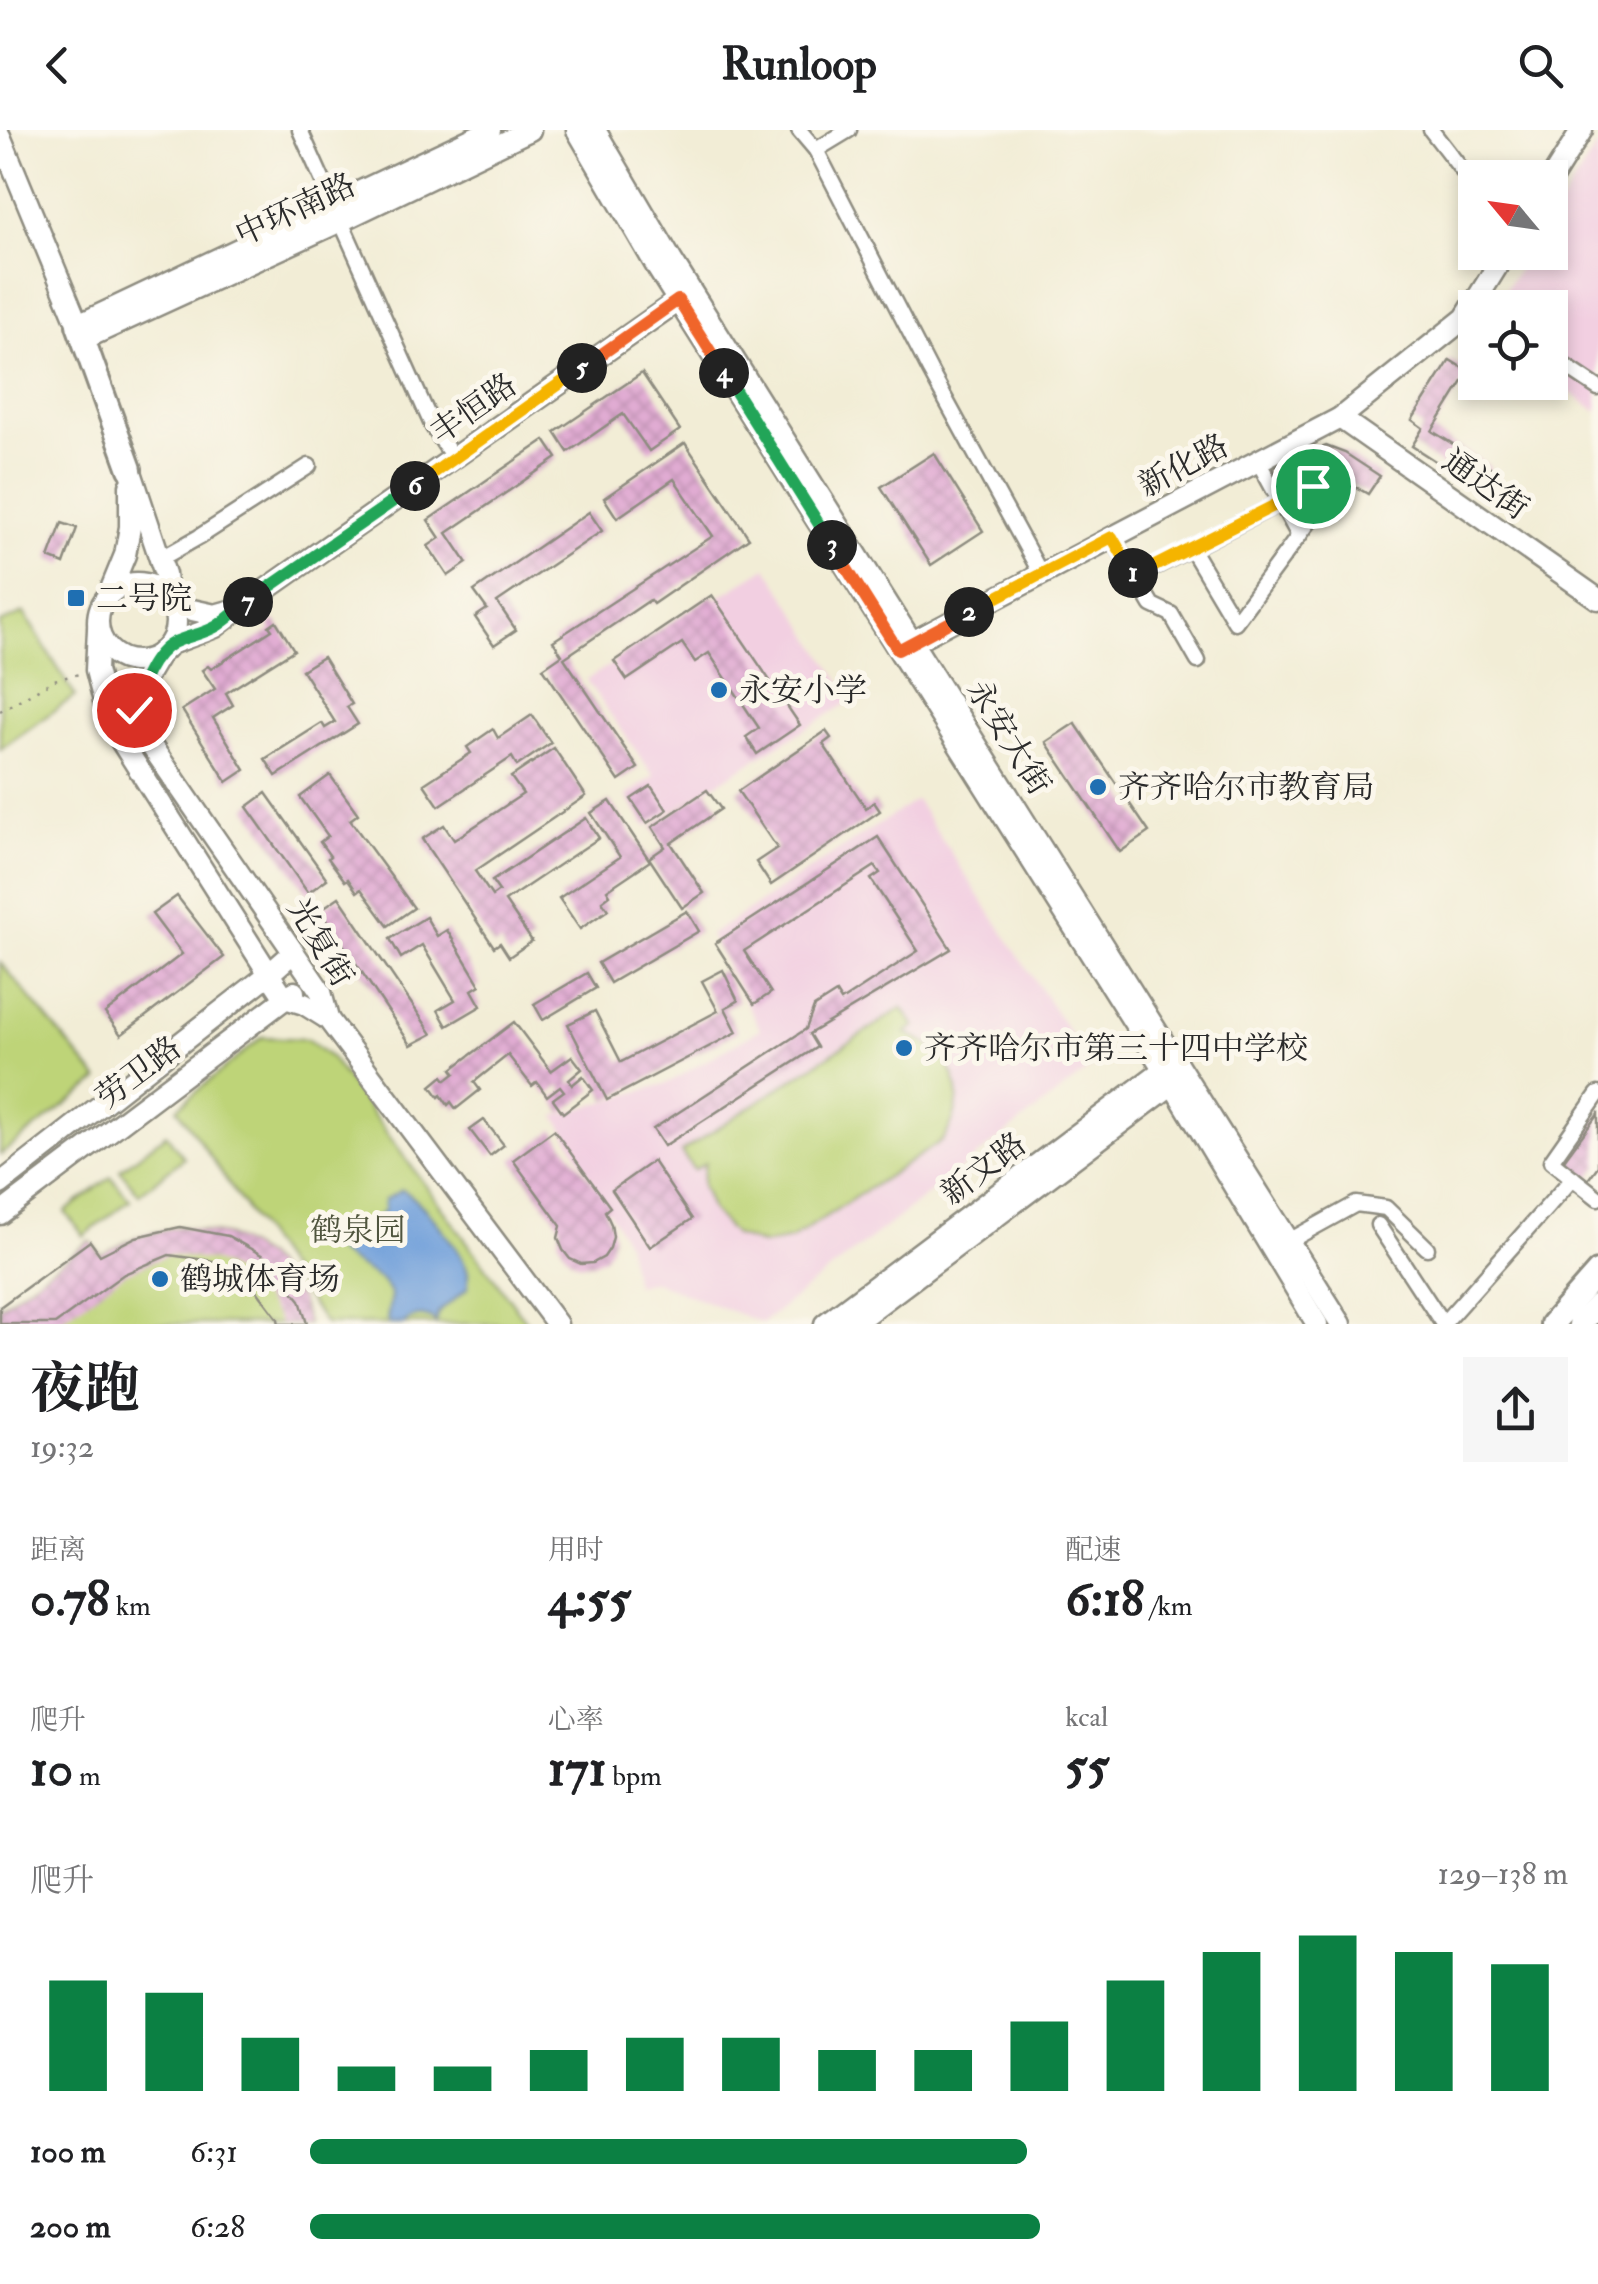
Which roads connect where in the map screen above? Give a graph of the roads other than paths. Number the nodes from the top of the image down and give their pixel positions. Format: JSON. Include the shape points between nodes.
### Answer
{"nodes":[{"id":1,"x":300,"y":130,"type":"edge"},
{"id":2,"x":490,"y":130,"type":"edge"},
{"id":3,"x":530,"y":130,"type":"edge"},
{"id":4,"x":577,"y":130,"type":"edge"},
{"id":5,"x":595,"y":130,"type":"edge"},
{"id":6,"x":799,"y":130,"type":"edge"},
{"id":7,"x":850,"y":130,"type":"edge"},
{"id":8,"x":1431,"y":130,"type":"edge"},
{"id":9,"x":1582,"y":130,"type":"edge"},
{"id":10,"x":0,"y":136,"type":"edge"},
{"id":11,"x":816,"y":150,"type":"junction"},
{"id":12,"x":1563,"y":160,"type":"edge"},
{"id":13,"x":1458,"y":165,"type":"edge"},
{"id":14,"x":338,"y":213,"type":"junction"},
{"id":15,"x":685,"y":296,"type":"junction"},
{"id":16,"x":1458,"y":324,"type":"edge"},
{"id":17,"x":81,"y":332,"type":"junction"},
{"id":18,"x":1568,"y":368,"type":"edge"},
{"id":19,"x":1598,"y":388,"type":"edge"},
{"id":20,"x":1340,"y":418,"type":"junction"},
{"id":21,"x":454,"y":459,"type":"junction"},
{"id":22,"x":1258,"y":460,"type":"junction"},
{"id":23,"x":310,"y":466,"type":"dead end"},
{"id":24,"x":130,"y":470,"type":"junction"},
{"id":25,"x":1280,"y":502,"type":"junction"},
{"id":26,"x":1299,"y":536,"type":"junction"},
{"id":27,"x":1112,"y":537,"type":"junction"},
{"id":28,"x":1192,"y":548,"type":"junction"},
{"id":29,"x":160,"y":559,"type":"junction"},
{"id":30,"x":1041,"y":574,"type":"junction"},
{"id":31,"x":1135,"y":576,"type":"junction"},
{"id":32,"x":109,"y":595,"type":"junction"},
{"id":33,"x":1598,"y":599,"type":"edge"},
{"id":34,"x":170,"y":601,"type":"junction"},
{"id":35,"x":240,"y":608,"type":"junction"},
{"id":36,"x":98,"y":629,"type":"junction"},
{"id":37,"x":906,"y":646,"type":"junction"},
{"id":38,"x":165,"y":649,"type":"junction"},
{"id":39,"x":1198,"y":660,"type":"dead end"},
{"id":40,"x":294,"y":952,"type":"junction"},
{"id":41,"x":269,"y":974,"type":"junction"},
{"id":42,"x":313,"y":980,"type":"junction"},
{"id":43,"x":285,"y":998,"type":"junction"},
{"id":44,"x":328,"y":1019,"type":"junction"},
{"id":45,"x":1175,"y":1072,"type":"junction"},
{"id":46,"x":1598,"y":1094,"type":"edge"},
{"id":47,"x":1572,"y":1178,"type":"junction"},
{"id":48,"x":0,"y":1184,"type":"edge"},
{"id":49,"x":1598,"y":1198,"type":"edge"},
{"id":50,"x":0,"y":1214,"type":"edge"},
{"id":51,"x":1378,"y":1225,"type":"dead end"},
{"id":52,"x":1289,"y":1241,"type":"junction"},
{"id":53,"x":1427,"y":1248,"type":"dead end"},
{"id":54,"x":1598,"y":1272,"type":"edge"},
{"id":55,"x":1598,"y":1305,"type":"edge"},
{"id":56,"x":557,"y":1324,"type":"edge"},
{"id":57,"x":825,"y":1324,"type":"edge"},
{"id":58,"x":852,"y":1324,"type":"edge"},
{"id":59,"x":1318,"y":1324,"type":"edge"},
{"id":60,"x":1341,"y":1324,"type":"edge"},
{"id":61,"x":1552,"y":1324,"type":"edge"},
{"id":62,"x":1580,"y":1324,"type":"edge"}],
"edges":[{"from":1,"to":14,"type":"street"},
{"from":2,"to":14,"type":"main road","name":"中环南路"},
{"from":3,"to":14,"type":"main road","name":"中环南路"},
{"from":4,"to":15,"type":"main road","name":"永安大街"},
{"from":5,"to":15,"type":"main road","name":"永安大街"},
{"from":6,"to":11,"type":"street"},
{"from":7,"to":11,"type":"street"},
{"from":8,"to":13,"type":"street"},
{"from":9,"to":12,"type":"main road"},
{"from":10,"to":17,"type":"main road"},
{"from":11,"to":30,"type":"street"},
{"from":14,"to":17,"type":"main road","name":"中环南路"},
{"from":14,"to":21,"type":"street"},
{"from":15,"to":21,"type":"main road","name":"丰恒路"},
{"from":15,"to":37,"type":"main road","name":"永安大街"},
{"from":16,"to":20,"type":"main road","name":"新化路"},
{"from":17,"to":24,"type":"main road"},
{"from":18,"to":19,"type":"street"},
{"from":20,"to":22,"type":"main road","name":"新化路"},
{"from":20,"to":33,"type":"main road","name":"通达街"},
{"from":21,"to":35,"type":"main road","name":"丰恒路"},
{"from":22,"to":25,"type":"street"},
{"from":22,"to":27,"type":"main road","name":"新化路"},
{"from":23,"to":29,"type":"street"},
{"from":24,"to":29,"type":"main road"},
{"from":24,"to":32,"type":"main road","via":[[130,527]]},
{"from":25,"to":26,"type":"street"},
{"from":25,"to":26,"type":"street","via":[[1313,486],[1332,491]]},
{"from":25,"to":28,"type":"street"},
{"from":26,"to":28,"type":"street","via":[[1235,622]]},
{"from":27,"to":30,"type":"main road","name":"新化路"},
{"from":27,"to":31,"type":"street"},
{"from":28,"to":31,"type":"street"},
{"from":29,"to":34,"type":"main road"},
{"from":30,"to":37,"type":"main road","name":"新化路"},
{"from":31,"to":39,"type":"street","via":[[1152,605],[1171,614]]},
{"from":32,"to":34,"type":"main road","via":[[120,585],[144,583]]},
{"from":32,"to":36,"type":"main road"},
{"from":34,"to":35,"type":"main road","via":[[215,616]]},
{"from":34,"to":38,"type":"main road","via":[[175,632]]},
{"from":35,"to":38,"type":"main road","name":"丰恒路"},
{"from":36,"to":38,"type":"main road","via":[[123,658],[149,659]]},
{"from":36,"to":41,"type":"main road","name":"光复街","via":[[96,670],[121,741]]},
{"from":37,"to":45,"type":"main road","name":"永安大街"},
{"from":38,"to":40,"type":"main road","name":"光复街","via":[[137,696],[141,731]]},
{"from":40,"to":41,"type":"main road","name":"劳卫路"},
{"from":40,"to":42,"type":"main road","name":"光复街"},
{"from":41,"to":43,"type":"main road","name":"光复街"},
{"from":41,"to":48,"type":"main road","name":"劳卫路"},
{"from":42,"to":43,"type":"main road","name":"劳卫路"},
{"from":42,"to":44,"type":"main road","name":"光复街"},
{"from":43,"to":44,"type":"main road","name":"光复街"},
{"from":43,"to":50,"type":"main road","name":"劳卫路"},
{"from":44,"to":56,"type":"main road"},
{"from":45,"to":52,"type":"main road","name":"永安大街"},
{"from":45,"to":57,"type":"main road","name":"新文路"},
{"from":45,"to":58,"type":"main road","name":"新文路"},
{"from":45,"to":59,"type":"main road","name":"永安大街"},
{"from":46,"to":47,"type":"street","via":[[1550,1161]]},
{"from":47,"to":49,"type":"street"},
{"from":47,"to":51,"type":"street","via":[[1443,1324]]},
{"from":52,"to":53,"type":"street","via":[[1356,1204],[1386,1208]]},
{"from":52,"to":60,"type":"main road","name":"永安大街"},
{"from":54,"to":61,"type":"main road"},
{"from":55,"to":62,"type":"main road"}]}
